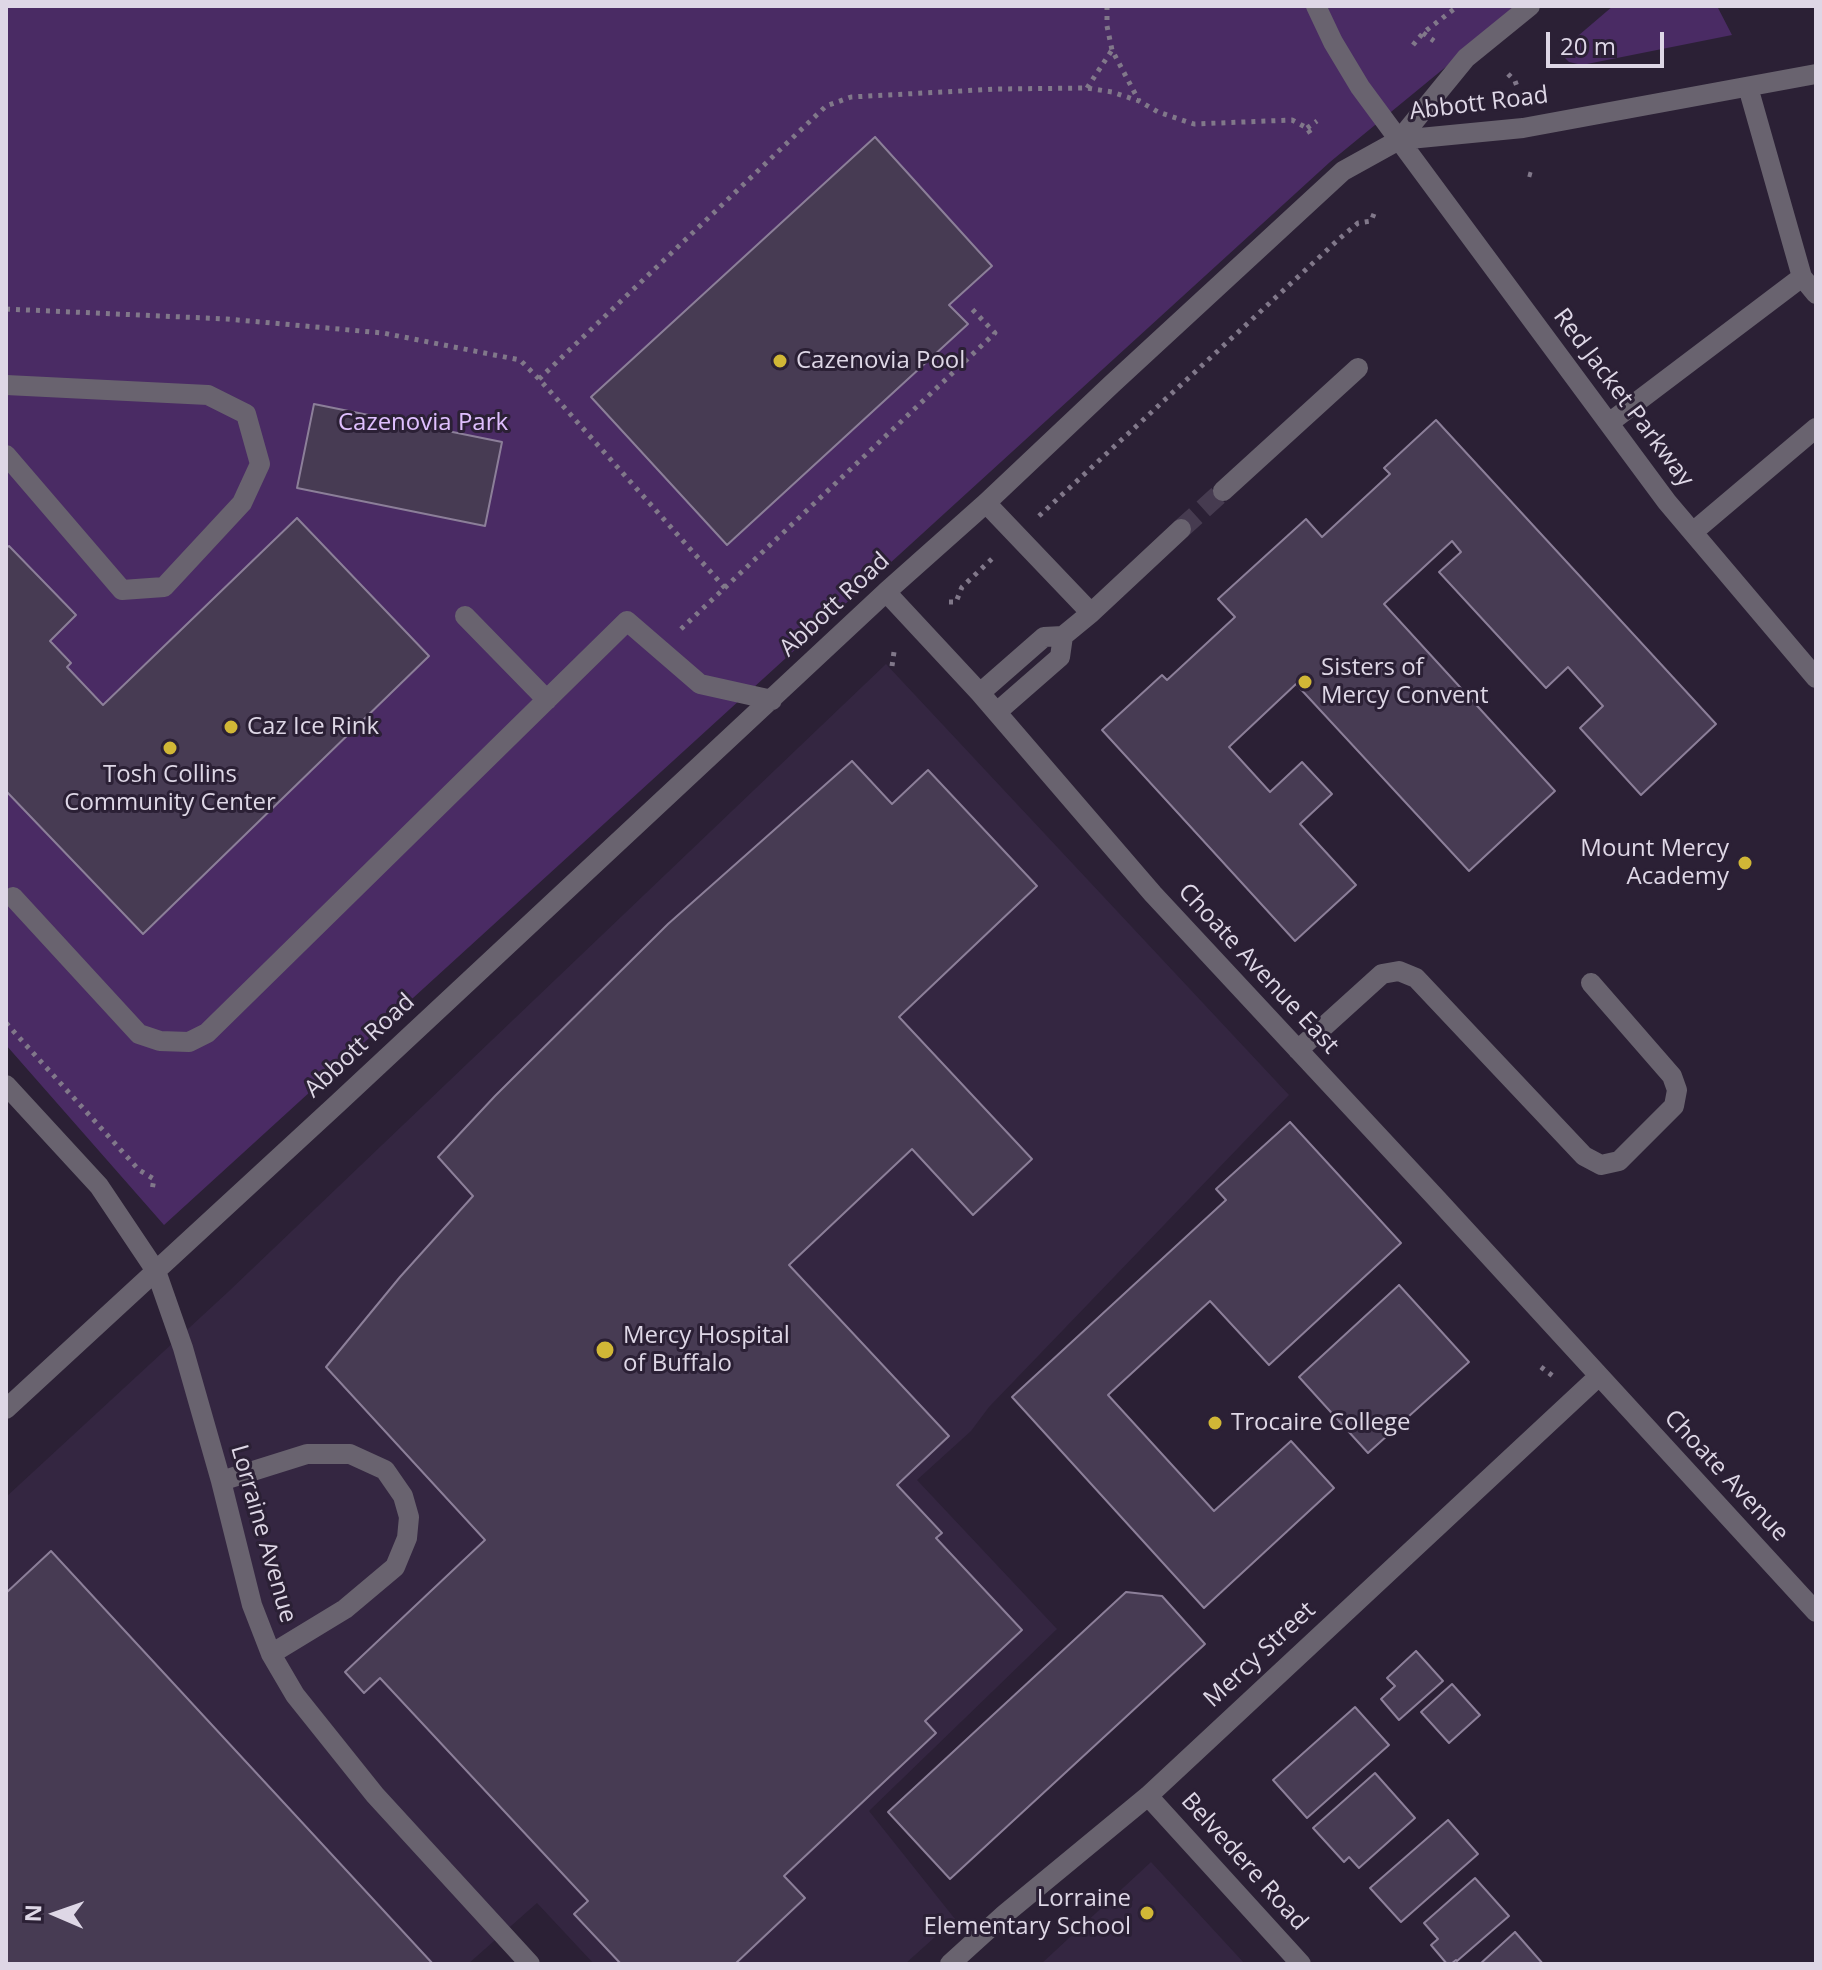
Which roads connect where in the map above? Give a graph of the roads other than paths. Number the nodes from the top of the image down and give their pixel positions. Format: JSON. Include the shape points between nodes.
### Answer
{"nodes":[{"id":1,"x":1316,"y":6,"type":"edge"},
{"id":2,"x":1530,"y":6,"type":"edge"},
{"id":3,"x":1816,"y":74,"type":"edge"},
{"id":4,"x":1748,"y":87,"type":"junction"},
{"id":5,"x":1399,"y":140,"type":"junction"},
{"id":6,"x":1802,"y":277,"type":"junction"},
{"id":7,"x":1816,"y":294,"type":"edge"},
{"id":8,"x":1358,"y":368,"type":"dead end"},
{"id":9,"x":6,"y":385,"type":"edge"},
{"id":10,"x":1609,"y":423,"type":"junction"},
{"id":11,"x":1816,"y":428,"type":"edge"},
{"id":12,"x":6,"y":455,"type":"edge"},
{"id":13,"x":1223,"y":491,"type":"tunnel mouth"},
{"id":14,"x":986,"y":503,"type":"junction"},
{"id":15,"x":1181,"y":529,"type":"tunnel mouth"},
{"id":16,"x":1693,"y":532,"type":"junction"},
{"id":17,"x":886,"y":592,"type":"junction"},
{"id":18,"x":1091,"y":613,"type":"junction"},
{"id":19,"x":465,"y":616,"type":"dead end"},
{"id":20,"x":1063,"y":636,"type":"junction"},
{"id":21,"x":1816,"y":678,"type":"edge"},
{"id":22,"x":980,"y":693,"type":"junction"},
{"id":23,"x":547,"y":700,"type":"junction"},
{"id":24,"x":772,"y":700,"type":"junction"},
{"id":25,"x":997,"y":712,"type":"junction"},
{"id":26,"x":13,"y":897,"type":"dead end"},
{"id":27,"x":1591,"y":983,"type":"dead end"},
{"id":28,"x":1298,"y":1050,"type":"junction"},
{"id":29,"x":6,"y":1085,"type":"edge"},
{"id":30,"x":156,"y":1271,"type":"junction"},
{"id":31,"x":1599,"y":1376,"type":"junction"},
{"id":32,"x":6,"y":1409,"type":"edge"},
{"id":33,"x":221,"y":1481,"type":"junction"},
{"id":34,"x":1816,"y":1612,"type":"edge"},
{"id":35,"x":271,"y":1654,"type":"junction"},
{"id":36,"x":1148,"y":1796,"type":"junction"},
{"id":37,"x":530,"y":1964,"type":"edge"},
{"id":38,"x":950,"y":1964,"type":"edge"},
{"id":39,"x":1301,"y":1964,"type":"edge"}],
"edges":[{"from":1,"to":5,"type":"street","name":"Red Jacket Parkway","via":[[1355,79]]},
{"from":2,"to":5,"type":"street","via":[[1466,58]]},
{"from":3,"to":4,"type":"street","name":"Abbott Road"},
{"from":4,"to":5,"type":"street","name":"Abbott Road","via":[[1523,128]]},
{"from":4,"to":6,"type":"street"},
{"from":5,"to":10,"type":"street","name":"Red Jacket Parkway"},
{"from":5,"to":14,"type":"street","name":"Abbott Road","via":[[1343,171]]},
{"from":6,"to":7,"type":"street"},
{"from":6,"to":10,"type":"street"},
{"from":8,"to":13,"type":"street"},
{"from":9,"to":12,"type":"street","via":[[208,395],[246,414],[260,464],[242,503],[164,587],[122,590]]},
{"from":10,"to":16,"type":"street","name":"Red Jacket Parkway"},
{"from":11,"to":16,"type":"street"},
{"from":14,"to":17,"type":"street","name":"Abbott Road"},
{"from":14,"to":18,"type":"street"},
{"from":15,"to":18,"type":"street"},
{"from":16,"to":21,"type":"street","name":"Red Jacket Parkway"},
{"from":17,"to":22,"type":"street","name":"Choate Avenue East"},
{"from":17,"to":24,"type":"street","name":"Abbott Road"},
{"from":18,"to":20,"type":"street"},
{"from":19,"to":23,"type":"street"},
{"from":20,"to":22,"type":"street","via":[[1044,637]]},
{"from":20,"to":25,"type":"street","via":[[1060,657]]},
{"from":22,"to":25,"type":"street","name":"Choate Avenue East"},
{"from":23,"to":24,"type":"street","via":[[627,621],[700,684]]},
{"from":23,"to":26,"type":"street","via":[[207,1033],[189,1042],[139,1034]]},
{"from":24,"to":30,"type":"street","name":"Abbott Road"},
{"from":25,"to":28,"type":"street","name":"Choate Avenue East","via":[[1153,894]]},
{"from":27,"to":28,"type":"street","via":[[1672,1076],[1677,1090],[1674,1106],[1619,1161],[1601,1165],[1584,1156],[1416,978],[1399,971],[1382,974]]},
{"from":28,"to":31,"type":"street","name":"Choate Avenue East"},
{"from":29,"to":30,"type":"street","name":"Lorraine Avenue","via":[[99,1186]]},
{"from":30,"to":32,"type":"street","name":"Abbott Road"},
{"from":30,"to":33,"type":"street","name":"Lorraine Avenue"},
{"from":31,"to":34,"type":"street","name":"Choate Avenue"},
{"from":31,"to":36,"type":"street","name":"Mercy Street"},
{"from":33,"to":35,"type":"street","name":"Lorraine Avenue","via":[[252,1605]]},
{"from":33,"to":35,"type":"street","via":[[307,1454],[350,1454],[385,1470],[403,1496],[407,1538],[395,1567],[345,1609]]},
{"from":35,"to":37,"type":"street","name":"Lorraine Avenue","via":[[295,1695],[375,1795]]},
{"from":36,"to":38,"type":"street","name":"Mercy Street"},
{"from":36,"to":39,"type":"street","name":"Belvedere Road"}]}
